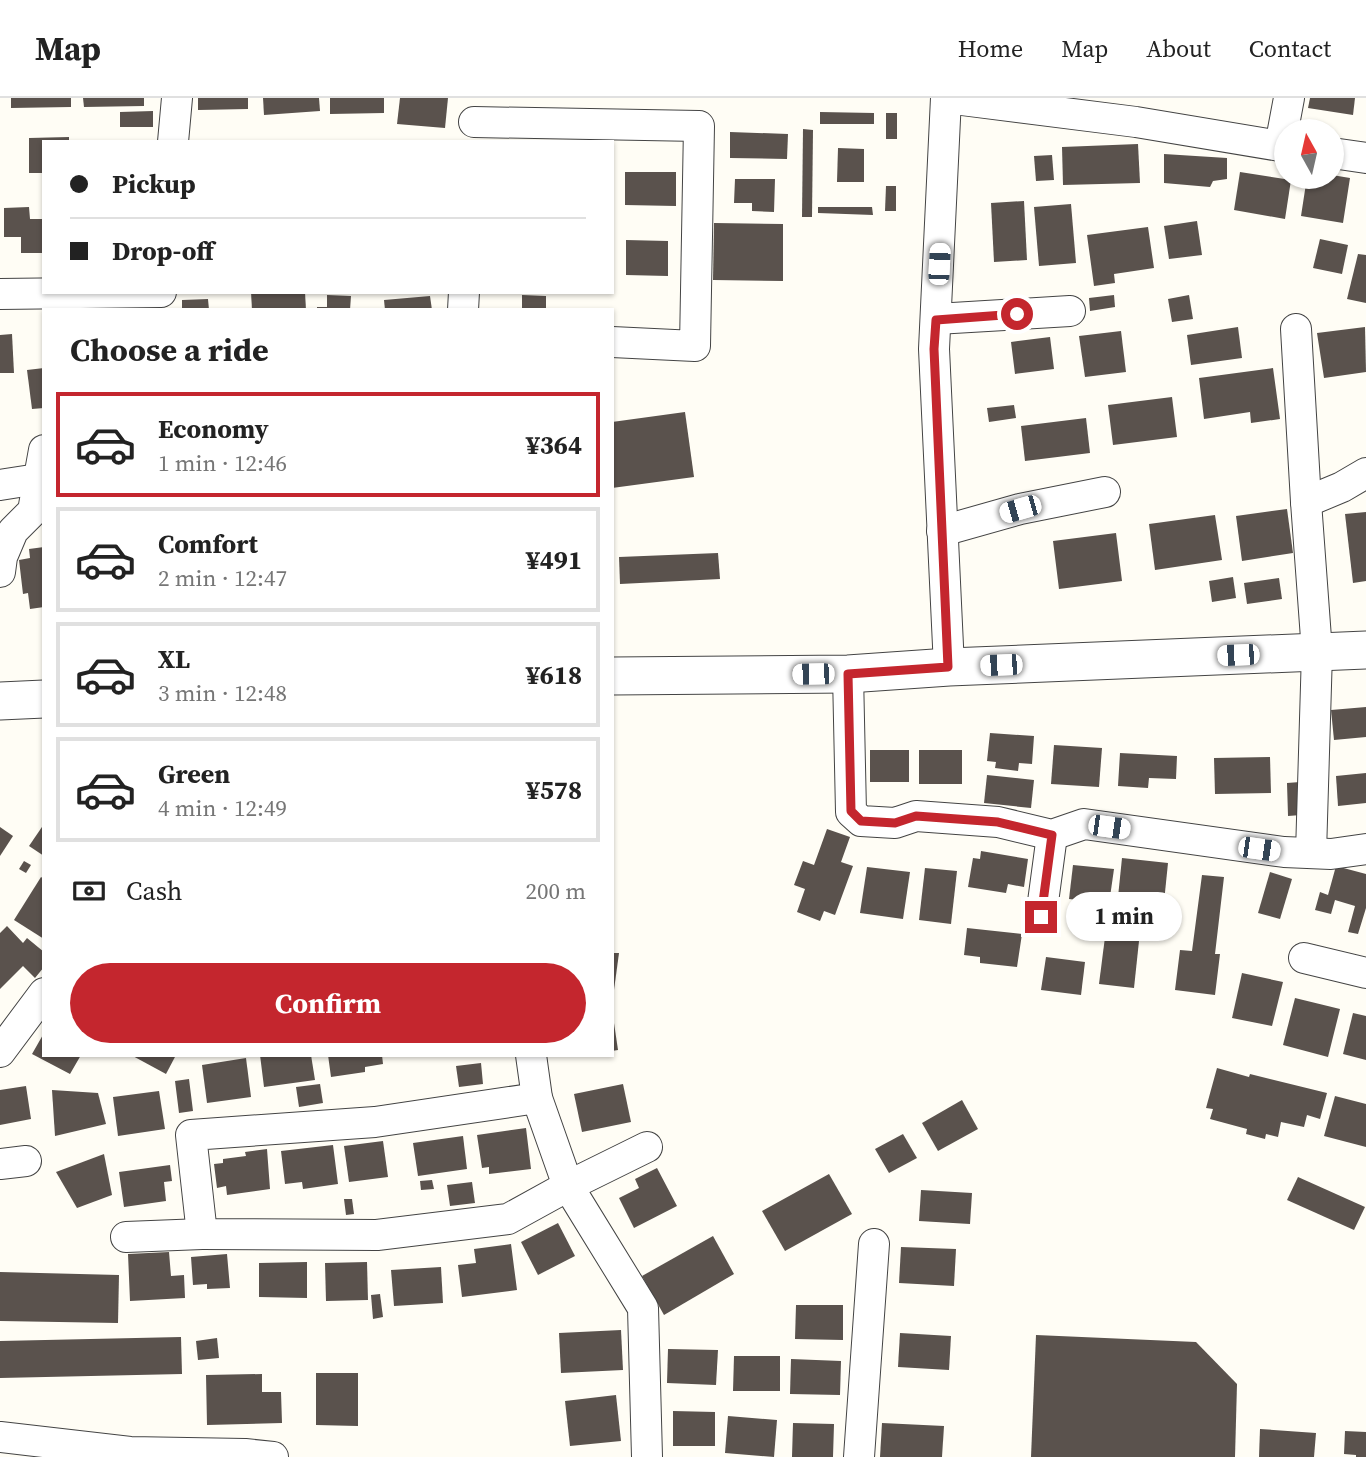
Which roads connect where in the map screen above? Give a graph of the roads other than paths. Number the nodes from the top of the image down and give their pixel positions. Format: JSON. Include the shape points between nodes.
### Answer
{"nodes":[{"id":1,"x":177,"y":98,"type":"edge"},
{"id":2,"x":946,"y":98,"type":"edge"},
{"id":3,"x":1289,"y":98,"type":"edge"},
{"id":4,"x":1138,"y":110,"type":"edge"},
{"id":5,"x":1286,"y":119,"type":"edge"},
{"id":6,"x":474,"y":121,"type":"edge"},
{"id":7,"x":173,"y":140,"type":"edge"},
{"id":8,"x":1274,"y":145,"type":"edge"},
{"id":9,"x":1344,"y":155,"type":"edge"},
{"id":10,"x":1366,"y":158,"type":"edge"},
{"id":11,"x":0,"y":294,"type":"edge"},
{"id":12,"x":42,"y":294,"type":"edge"},
{"id":13,"x":1070,"y":311,"type":"dead end"},
{"id":14,"x":936,"y":320,"type":"junction"},
{"id":15,"x":1296,"y":329,"type":"dead end"},
{"id":16,"x":614,"y":342,"type":"edge"},
{"id":17,"x":42,"y":460,"type":"edge"},
{"id":18,"x":1366,"y":473,"type":"edge"},
{"id":19,"x":38,"y":479,"type":"junction"},
{"id":20,"x":0,"y":485,"type":"edge"},
{"id":21,"x":1105,"y":492,"type":"dead end"},
{"id":22,"x":1306,"y":502,"type":"junction"},
{"id":23,"x":942,"y":531,"type":"junction"},
{"id":24,"x":0,"y":572,"type":"edge"},
{"id":25,"x":1366,"y":650,"type":"edge"},
{"id":26,"x":1317,"y":652,"type":"junction"},
{"id":27,"x":948,"y":667,"type":"junction"},
{"id":28,"x":848,"y":674,"type":"junction"},
{"id":29,"x":614,"y":676,"type":"edge"},
{"id":30,"x":42,"y":699,"type":"edge"},
{"id":31,"x":0,"y":701,"type":"edge"},
{"id":32,"x":1052,"y":835,"type":"junction"},
{"id":33,"x":1366,"y":849,"type":"edge"},
{"id":34,"x":1311,"y":853,"type":"junction"},
{"id":35,"x":1041,"y":917,"type":"dead end"},
{"id":36,"x":1304,"y":958,"type":"dead end"},
{"id":37,"x":1366,"y":973,"type":"edge"},
{"id":38,"x":42,"y":996,"type":"edge"},
{"id":39,"x":0,"y":1052,"type":"edge"},
{"id":40,"x":531,"y":1057,"type":"edge"},
{"id":41,"x":537,"y":1098,"type":"junction"},
{"id":42,"x":647,"y":1147,"type":"dead end"},
{"id":43,"x":568,"y":1186,"type":"junction"},
{"id":44,"x":202,"y":1234,"type":"junction"},
{"id":45,"x":126,"y":1237,"type":"dead end"},
{"id":46,"x":874,"y":1244,"type":"dead end"},
{"id":47,"x":0,"y":1437,"type":"edge"},
{"id":48,"x":273,"y":1457,"type":"edge"},
{"id":49,"x":648,"y":1457,"type":"edge"},
{"id":50,"x":859,"y":1457,"type":"edge"}],
"edges":[{"from":1,"to":7,"type":"street"},
{"from":2,"to":4,"type":"street"},
{"from":2,"to":14,"type":"street"},
{"from":3,"to":5,"type":"street"},
{"from":4,"to":8,"type":"street"},
{"from":6,"to":16,"type":"street","via":[[699,126],[695,345]]},
{"from":9,"to":10,"type":"street"},
{"from":11,"to":12,"type":"street"},
{"from":13,"to":14,"type":"street"},
{"from":14,"to":23,"type":"street"},
{"from":15,"to":22,"type":"street"},
{"from":17,"to":19,"type":"street"},
{"from":18,"to":22,"type":"street"},
{"from":19,"to":20,"type":"street"},
{"from":19,"to":24,"type":"street","via":[[33,511],[13,531]]},
{"from":21,"to":23,"type":"street"},
{"from":22,"to":26,"type":"street"},
{"from":23,"to":27,"type":"street"},
{"from":25,"to":26,"type":"street"},
{"from":26,"to":27,"type":"street"},
{"from":26,"to":34,"type":"street"},
{"from":27,"to":28,"type":"street"},
{"from":28,"to":29,"type":"street"},
{"from":28,"to":32,"type":"street","via":[[851,811],[861,821],[895,823],[930,817],[998,822]]},
{"from":30,"to":31,"type":"street"},
{"from":32,"to":34,"type":"street","via":[[1084,824]]},
{"from":32,"to":35,"type":"street"},
{"from":33,"to":34,"type":"street"},
{"from":36,"to":37,"type":"street"},
{"from":38,"to":39,"type":"street"},
{"from":40,"to":41,"type":"street"},
{"from":41,"to":43,"type":"street"},
{"from":41,"to":44,"type":"street","via":[[375,1122],[191,1135]]},
{"from":42,"to":43,"type":"street"},
{"from":43,"to":44,"type":"street","via":[[508,1219],[481,1223],[377,1235]]},
{"from":43,"to":49,"type":"street","via":[[643,1307]]},
{"from":44,"to":45,"type":"street"},
{"from":46,"to":50,"type":"street"},
{"from":47,"to":48,"type":"street","via":[[130,1452]]}]}
